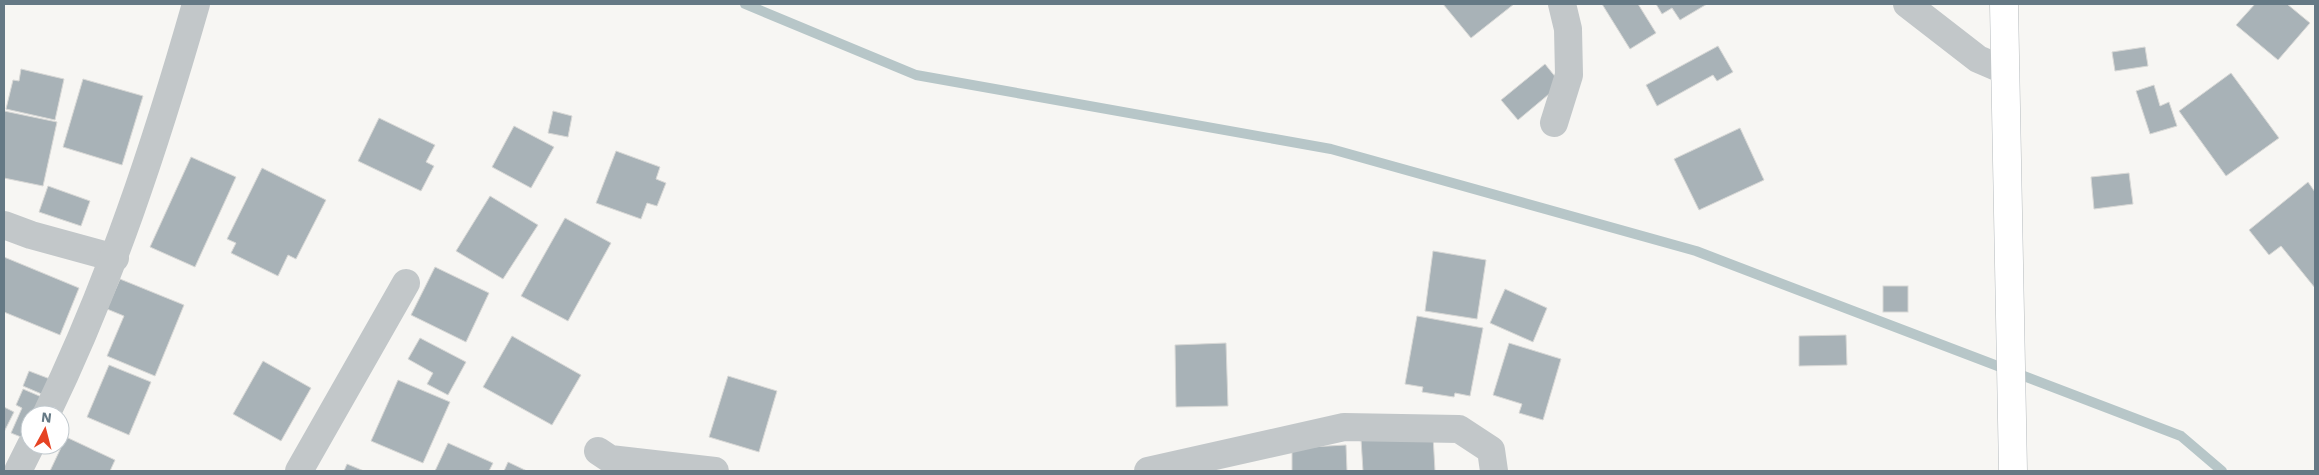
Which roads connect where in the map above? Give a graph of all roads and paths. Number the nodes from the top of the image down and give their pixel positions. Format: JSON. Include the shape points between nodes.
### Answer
{"nodes":[{"id":1,"x":196,"y":4,"type":"edge"},
{"id":2,"x":1562,"y":4,"type":"edge"},
{"id":3,"x":1907,"y":4,"type":"edge"},
{"id":4,"x":2004,"y":4,"type":"edge"},
{"id":5,"x":2006,"y":71,"type":"junction"},
{"id":6,"x":1554,"y":123,"type":"dead end"},
{"id":7,"x":4,"y":225,"type":"edge"},
{"id":8,"x":115,"y":258,"type":"junction"},
{"id":9,"x":406,"y":283,"type":"dead end"},
{"id":10,"x":51,"y":405,"type":"edge"},
{"id":11,"x":598,"y":452,"type":"dead end"},
{"id":12,"x":26,"y":455,"type":"edge"},
{"id":13,"x":18,"y":471,"type":"edge"},
{"id":14,"x":299,"y":471,"type":"edge"},
{"id":15,"x":715,"y":471,"type":"edge"},
{"id":16,"x":1148,"y":471,"type":"edge"},
{"id":17,"x":1494,"y":471,"type":"edge"},
{"id":18,"x":2013,"y":471,"type":"edge"}],
"edges":[{"from":1,"to":8,"type":"street"},
{"from":2,"to":6,"type":"street","via":[[1568,29],[1569,75]]},
{"from":3,"to":5,"type":"street","via":[[1978,59]]},
{"from":4,"to":5,"type":"main road"},
{"from":5,"to":18,"type":"main road"},
{"from":7,"to":8,"type":"street"},
{"from":8,"to":10,"type":"street"},
{"from":9,"to":14,"type":"street"},
{"from":11,"to":15,"type":"street","via":[[610,459]]},
{"from":12,"to":13,"type":"street"},
{"from":16,"to":17,"type":"street","via":[[1344,427],[1460,429],[1491,450]]}]}
